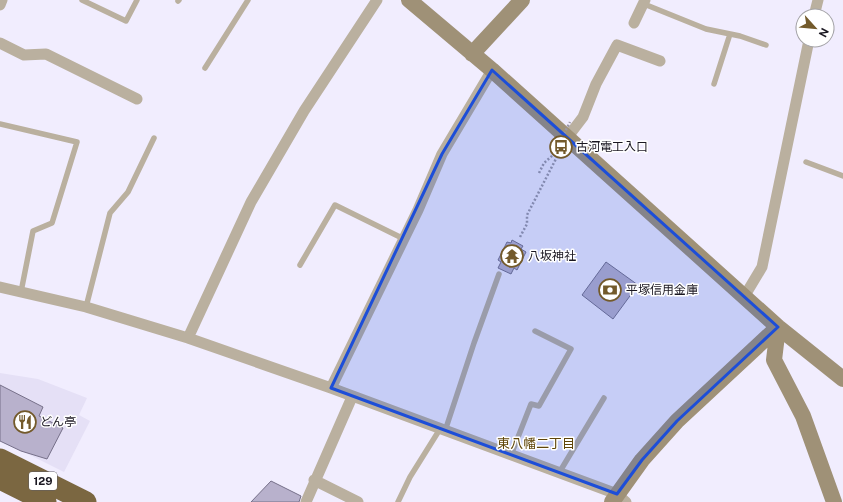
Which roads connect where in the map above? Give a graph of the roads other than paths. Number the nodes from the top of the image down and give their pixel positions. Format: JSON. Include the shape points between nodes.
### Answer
{"nodes":[{"id":1,"x":2,"y":0,"type":"edge"},
{"id":2,"x":82,"y":0,"type":"edge"},
{"id":3,"x":137,"y":0,"type":"edge"},
{"id":4,"x":248,"y":0,"type":"edge"},
{"id":5,"x":377,"y":0,"type":"edge"},
{"id":6,"x":409,"y":0,"type":"edge"},
{"id":7,"x":522,"y":0,"type":"edge"},
{"id":8,"x":645,"y":2,"type":"edge"},
{"id":9,"x":0,"y":4,"type":"edge"},
{"id":10,"x":634,"y":23,"type":"dead end"},
{"id":11,"x":730,"y":34,"type":"junction"},
{"id":12,"x":0,"y":43,"type":"edge"},
{"id":13,"x":766,"y":45,"type":"dead end"},
{"id":14,"x":807,"y":48,"type":"edge"},
{"id":15,"x":472,"y":54,"type":"junction"},
{"id":16,"x":660,"y":61,"type":"dead end"},
{"id":17,"x":205,"y":68,"type":"dead end"},
{"id":18,"x":492,"y":70,"type":"junction"},
{"id":19,"x":714,"y":84,"type":"dead end"},
{"id":20,"x":137,"y":99,"type":"dead end"},
{"id":21,"x":0,"y":124,"type":"edge"},
{"id":22,"x":154,"y":138,"type":"dead end"},
{"id":23,"x":564,"y":144,"type":"junction"},
{"id":24,"x":806,"y":162,"type":"dead end"},
{"id":25,"x":843,"y":176,"type":"edge"},
{"id":26,"x":404,"y":239,"type":"junction"},
{"id":27,"x":300,"y":265,"type":"dead end"},
{"id":28,"x":499,"y":274,"type":"dead end"},
{"id":29,"x":0,"y":287,"type":"edge"},
{"id":30,"x":21,"y":292,"type":"junction"},
{"id":31,"x":744,"y":297,"type":"junction"},
{"id":32,"x":86,"y":307,"type":"junction"},
{"id":33,"x":778,"y":327,"type":"junction"},
{"id":34,"x":535,"y":331,"type":"dead end"},
{"id":35,"x":188,"y":338,"type":"junction"},
{"id":36,"x":843,"y":377,"type":"edge"},
{"id":37,"x":331,"y":388,"type":"junction"},
{"id":38,"x":352,"y":397,"type":"junction"},
{"id":39,"x":604,"y":398,"type":"dead end"},
{"id":40,"x":442,"y":430,"type":"junction"},
{"id":41,"x":511,"y":455,"type":"junction"},
{"id":42,"x":0,"y":459,"type":"edge"},
{"id":43,"x":559,"y":473,"type":"junction"},
{"id":44,"x":0,"y":479,"type":"edge"},
{"id":45,"x":314,"y":480,"type":"junction"},
{"id":46,"x":618,"y":499,"type":"edge"},
{"id":47,"x":46,"y":502,"type":"edge"},
{"id":48,"x":86,"y":502,"type":"edge"},
{"id":49,"x":306,"y":502,"type":"edge"},
{"id":50,"x":358,"y":502,"type":"edge"},
{"id":51,"x":398,"y":502,"type":"edge"},
{"id":52,"x":834,"y":502,"type":"edge"}],
"edges":[{"from":1,"to":9,"type":"street"},
{"from":2,"to":3,"type":"lane","via":[[126,22]]},
{"from":4,"to":17,"type":"lane"},
{"from":5,"to":35,"type":"street","via":[[304,111],[251,202]]},
{"from":6,"to":15,"type":"street"},
{"from":7,"to":15,"type":"street"},
{"from":8,"to":10,"type":"street"},
{"from":8,"to":11,"type":"lane","via":[[706,29]]},
{"from":11,"to":13,"type":"lane"},
{"from":11,"to":19,"type":"lane"},
{"from":12,"to":20,"type":"street","via":[[24,55],[46,54]]},
{"from":14,"to":31,"type":"street","via":[[762,267]]},
{"from":15,"to":18,"type":"street"},
{"from":16,"to":23,"type":"street","via":[[617,45],[596,84],[583,117]]},
{"from":18,"to":23,"type":"street"},
{"from":18,"to":26,"type":"street","via":[[442,154]]},
{"from":21,"to":30,"type":"lane","via":[[77,142],[52,223],[33,231]]},
{"from":22,"to":32,"type":"lane","via":[[128,192],[110,213]]},
{"from":23,"to":31,"type":"street"},
{"from":24,"to":25,"type":"lane"},
{"from":26,"to":27,"type":"lane","via":[[334,205]]},
{"from":26,"to":37,"type":"street"},
{"from":28,"to":40,"type":"lane"},
{"from":29,"to":30,"type":"street"},
{"from":30,"to":32,"type":"street"},
{"from":31,"to":33,"type":"street"},
{"from":32,"to":35,"type":"street"},
{"from":33,"to":36,"type":"street"},
{"from":33,"to":46,"type":"street","via":[[677,421],[642,460]]},
{"from":33,"to":52,"type":"street","via":[[774,360],[803,416]]},
{"from":34,"to":41,"type":"lane","via":[[571,348],[539,406],[531,404]]},
{"from":35,"to":37,"type":"street"},
{"from":37,"to":38,"type":"street"},
{"from":38,"to":40,"type":"street"},
{"from":38,"to":45,"type":"street"},
{"from":39,"to":43,"type":"lane"},
{"from":40,"to":41,"type":"street"},
{"from":40,"to":51,"type":"lane","via":[[410,477]]},
{"from":41,"to":43,"type":"street"},
{"from":42,"to":48,"type":"highway","number":"129"},
{"from":43,"to":46,"type":"street"},
{"from":44,"to":47,"type":"highway","number":"129"},
{"from":45,"to":49,"type":"street"},
{"from":45,"to":50,"type":"street"}]}
